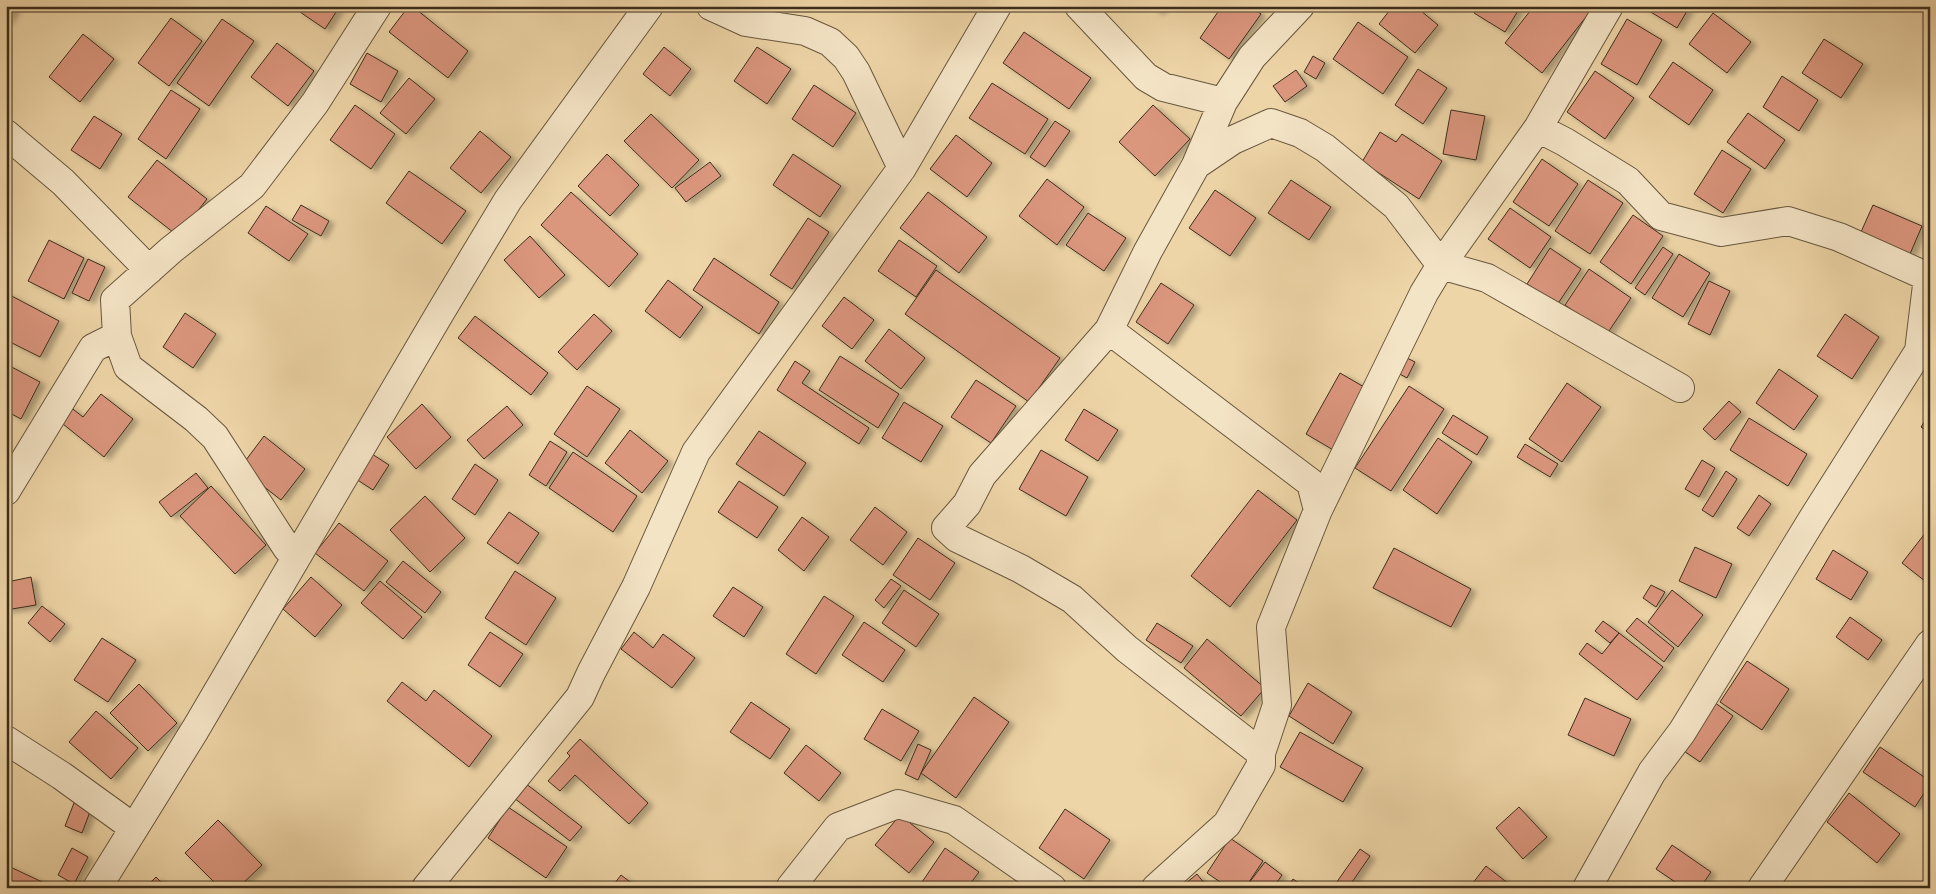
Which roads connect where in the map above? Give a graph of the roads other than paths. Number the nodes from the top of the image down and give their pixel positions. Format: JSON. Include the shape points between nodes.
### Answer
{"nodes":[{"id":1,"x":377,"y":6,"type":"edge"},
{"id":2,"x":649,"y":6,"type":"edge"},
{"id":3,"x":711,"y":6,"type":"edge"},
{"id":4,"x":998,"y":6,"type":"edge"},
{"id":5,"x":1078,"y":6,"type":"edge"},
{"id":6,"x":1300,"y":6,"type":"edge"},
{"id":7,"x":1609,"y":6,"type":"edge"},
{"id":8,"x":1223,"y":102,"type":"junction"},
{"id":9,"x":1538,"y":128,"type":"junction"},
{"id":10,"x":6,"y":134,"type":"edge"},
{"id":11,"x":1196,"y":165,"type":"junction"},
{"id":12,"x":902,"y":168,"type":"junction"},
{"id":13,"x":1441,"y":265,"type":"junction"},
{"id":14,"x":149,"y":270,"type":"junction"},
{"id":15,"x":1109,"y":330,"type":"junction"},
{"id":16,"x":118,"y":336,"type":"junction"},
{"id":17,"x":1924,"y":354,"type":"edge"},
{"id":18,"x":1680,"y":388,"type":"dead end"},
{"id":19,"x":6,"y":490,"type":"edge"},
{"id":20,"x":1318,"y":510,"type":"junction"},
{"id":21,"x":296,"y":558,"type":"junction"},
{"id":22,"x":1930,"y":644,"type":"edge"},
{"id":23,"x":6,"y":740,"type":"edge"},
{"id":24,"x":1261,"y":753,"type":"junction"},
{"id":25,"x":134,"y":828,"type":"junction"},
{"id":26,"x":97,"y":888,"type":"edge"},
{"id":27,"x":426,"y":888,"type":"edge"},
{"id":28,"x":790,"y":888,"type":"edge"},
{"id":29,"x":1052,"y":888,"type":"edge"},
{"id":30,"x":1156,"y":888,"type":"edge"},
{"id":31,"x":1587,"y":888,"type":"edge"},
{"id":32,"x":1762,"y":888,"type":"edge"}],
"edges":[{"from":1,"to":14,"type":"street","via":[[316,103],[252,186]]},
{"from":2,"to":21,"type":"street","via":[[508,200]]},
{"from":3,"to":12,"type":"street","via":[[746,22],[806,31],[830,42],[856,72]]},
{"from":4,"to":12,"type":"street"},
{"from":5,"to":8,"type":"street","via":[[1146,78],[1163,87]]},
{"from":6,"to":8,"type":"street","via":[[1252,57]]},
{"from":7,"to":9,"type":"street"},
{"from":8,"to":11,"type":"street"},
{"from":9,"to":13,"type":"street"},
{"from":9,"to":17,"type":"street","via":[[1628,181],[1662,216],[1721,232],[1788,220],[1838,237],[1928,277]]},
{"from":10,"to":14,"type":"street","via":[[63,182]]},
{"from":11,"to":13,"type":"street","via":[[1233,140],[1271,123],[1300,133],[1325,148],[1396,206]]},
{"from":11,"to":15,"type":"street"},
{"from":12,"to":27,"type":"street","via":[[696,452],[636,587],[580,697]]},
{"from":13,"to":18,"type":"street","via":[[1486,278]]},
{"from":13,"to":20,"type":"street","via":[[1424,293]]},
{"from":14,"to":16,"type":"street","via":[[115,300]]},
{"from":15,"to":20,"type":"street","via":[[1311,483]]},
{"from":15,"to":24,"type":"street","via":[[982,475],[967,504],[946,528],[957,538],[1021,568],[1072,600],[1126,649]]},
{"from":16,"to":19,"type":"street","via":[[93,348]]},
{"from":16,"to":21,"type":"street","via":[[128,367],[196,419],[214,437]]},
{"from":17,"to":31,"type":"street","via":[[1815,515],[1682,732],[1652,772]]},
{"from":20,"to":24,"type":"street","via":[[1271,627],[1277,705]]},
{"from":21,"to":25,"type":"street"},
{"from":22,"to":32,"type":"street"},
{"from":23,"to":25,"type":"street"},
{"from":24,"to":30,"type":"street","via":[[1261,765],[1227,824]]},
{"from":25,"to":26,"type":"street"},
{"from":28,"to":29,"type":"street","via":[[838,827],[898,804],[954,820]]}]}
